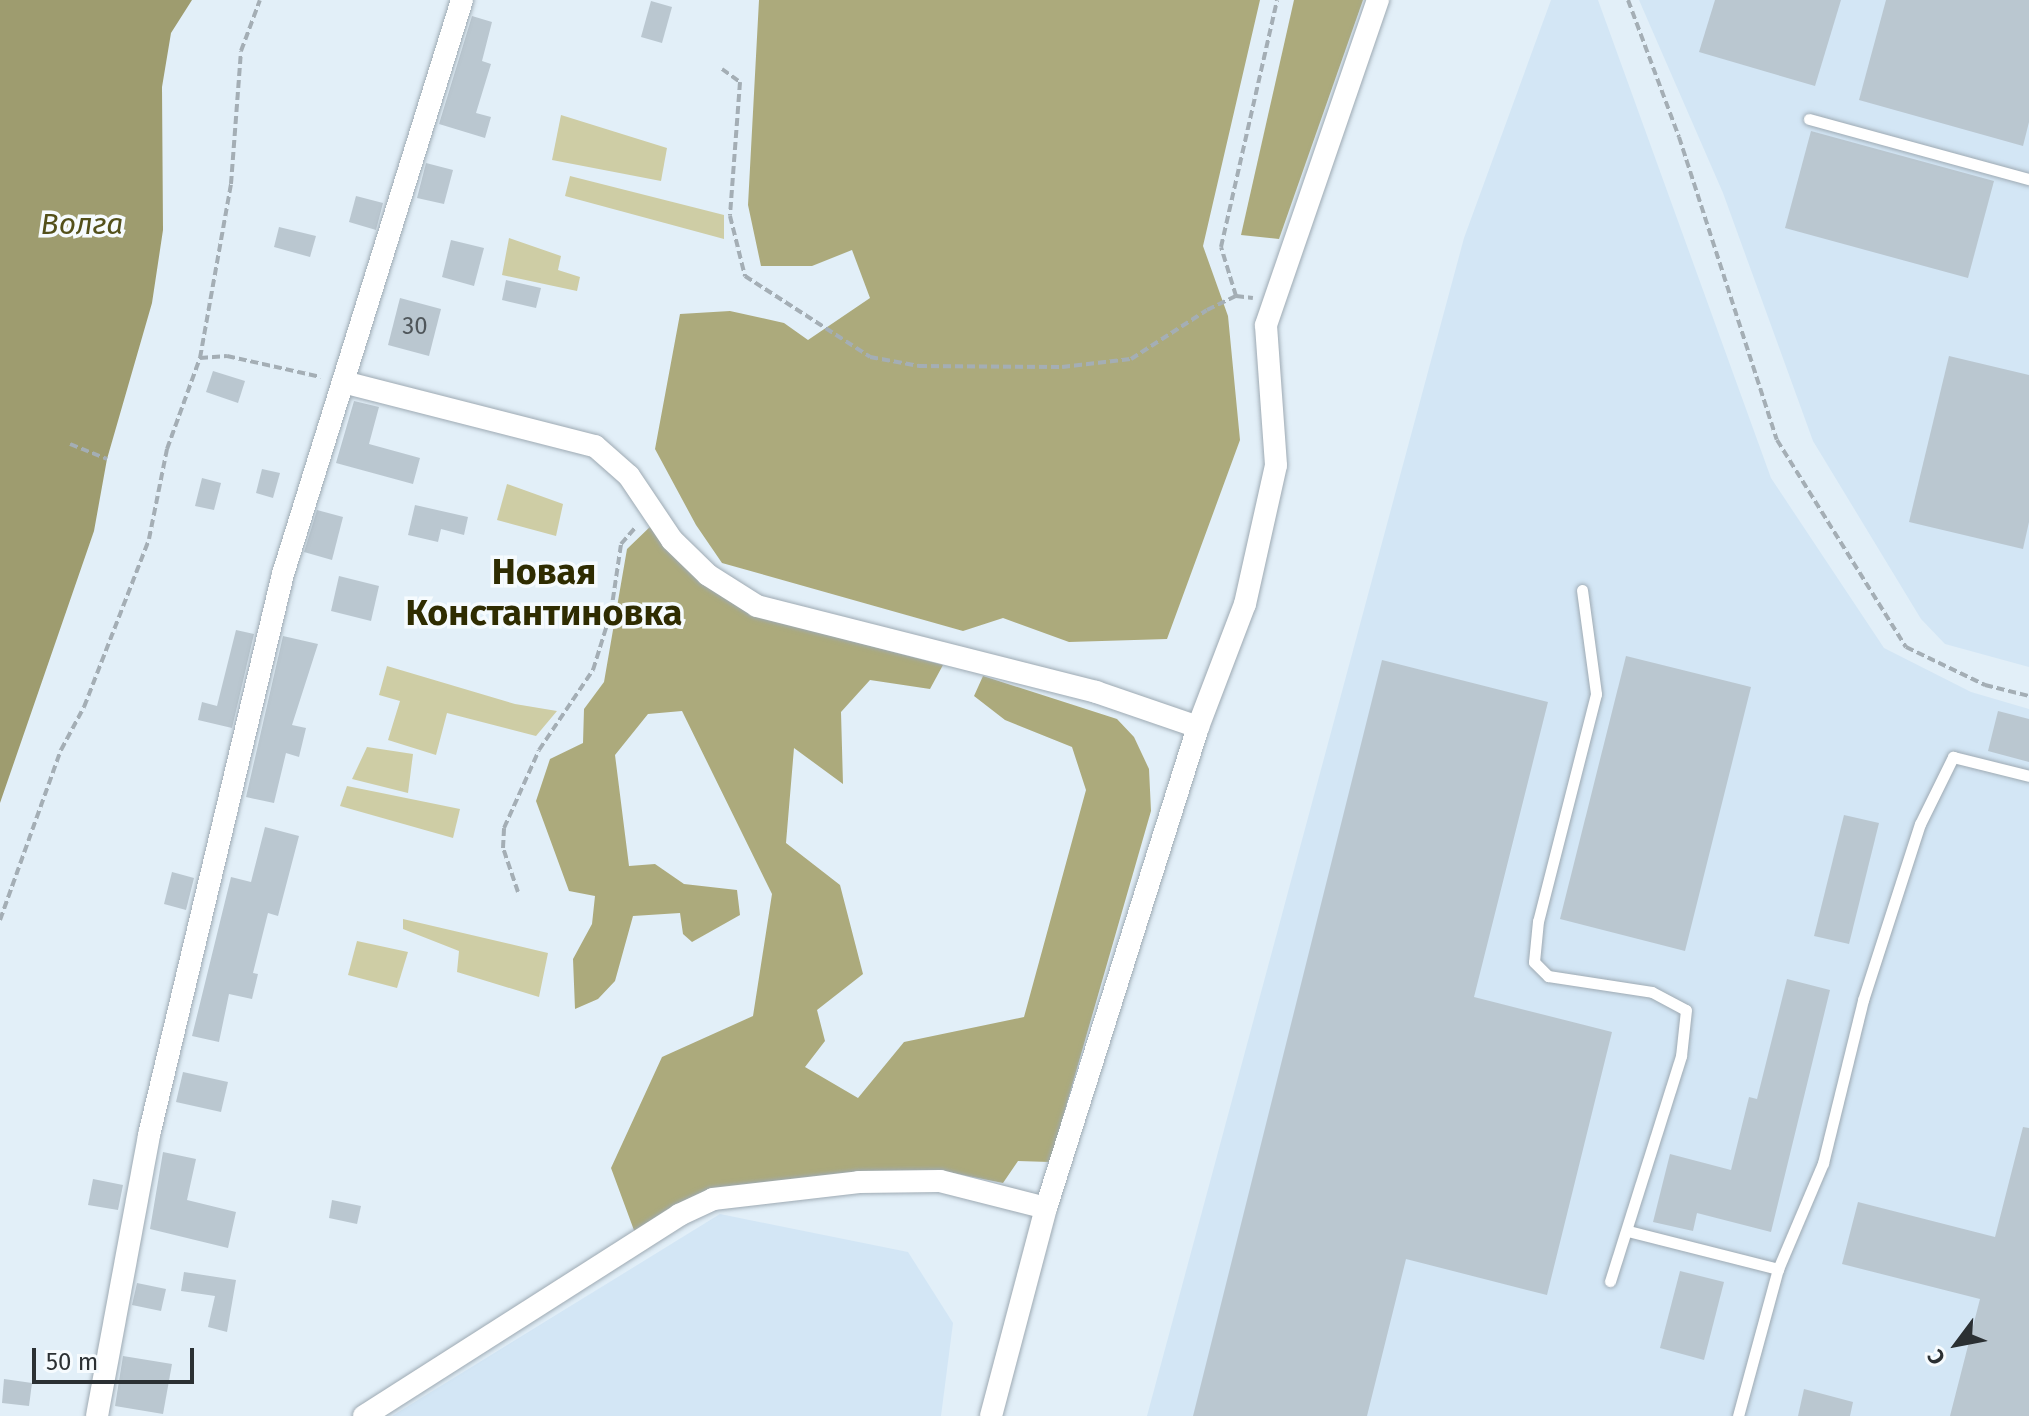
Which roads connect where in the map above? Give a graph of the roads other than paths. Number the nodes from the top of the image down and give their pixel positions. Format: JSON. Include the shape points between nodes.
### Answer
{"nodes":[{"id":1,"x":462,"y":0,"type":"edge"},
{"id":2,"x":1378,"y":0,"type":"edge"},
{"id":3,"x":1809,"y":119,"type":"dead end"},
{"id":4,"x":2029,"y":179,"type":"edge"},
{"id":5,"x":347,"y":383,"type":"junction"},
{"id":6,"x":1582,"y":590,"type":"dead end"},
{"id":7,"x":1198,"y":727,"type":"junction"},
{"id":8,"x":2029,"y":776,"type":"edge"},
{"id":9,"x":1046,"y":1208,"type":"junction"},
{"id":10,"x":1628,"y":1231,"type":"junction"},
{"id":11,"x":1778,"y":1269,"type":"junction"},
{"id":12,"x":1610,"y":1281,"type":"dead end"},
{"id":13,"x":97,"y":1416,"type":"edge"},
{"id":14,"x":364,"y":1416,"type":"edge"},
{"id":15,"x":991,"y":1416,"type":"edge"},
{"id":16,"x":1738,"y":1416,"type":"edge"}],
"edges":[{"from":1,"to":5,"type":"street"},
{"from":2,"to":7,"type":"street","via":[[1266,325],[1276,465],[1245,604]]},
{"from":3,"to":4,"type":"lane"},
{"from":5,"to":7,"type":"street","via":[[572,436],[609,454],[672,540],[708,575],[757,606],[1096,692]]},
{"from":5,"to":13,"type":"street","via":[[283,574],[149,1135]]},
{"from":6,"to":10,"type":"lane","via":[[1596,694],[1538,921],[1534,962],[1548,976],[1652,992],[1686,1010],[1681,1056]]},
{"from":7,"to":9,"type":"street"},
{"from":8,"to":11,"type":"lane","via":[[1953,757],[1920,824],[1863,1000],[1823,1163]]},
{"from":9,"to":14,"type":"street","via":[[940,1181],[859,1182],[713,1199],[679,1215]]},
{"from":9,"to":15,"type":"street"},
{"from":10,"to":11,"type":"lane"},
{"from":10,"to":12,"type":"lane"},
{"from":11,"to":16,"type":"lane"}]}
